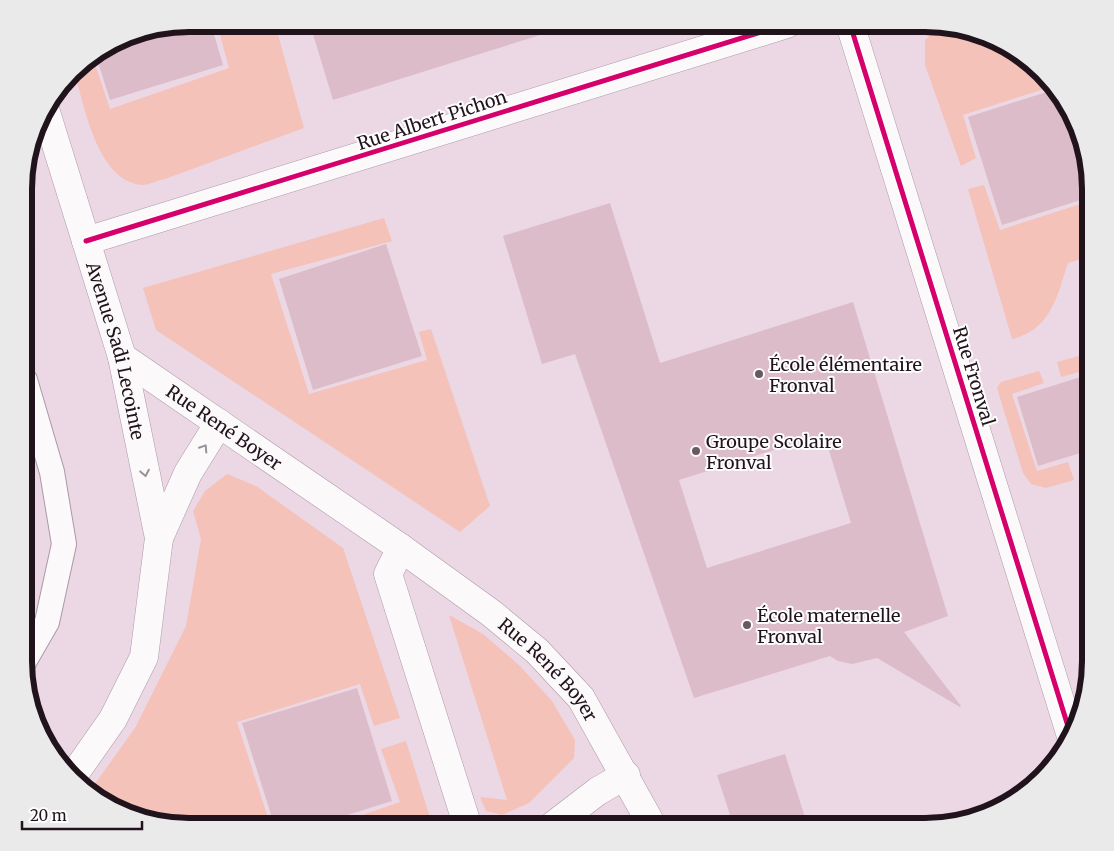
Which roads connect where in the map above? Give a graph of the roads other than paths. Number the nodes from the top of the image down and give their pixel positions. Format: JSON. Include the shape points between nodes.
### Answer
{"nodes":[{"id":1,"x":759,"y":33,"type":"edge"},
{"id":2,"x":853,"y":33,"type":"edge"},
{"id":3,"x":49,"y":121,"type":"edge"},
{"id":4,"x":86,"y":242,"type":"junction"},
{"id":5,"x":122,"y":357,"type":"junction"},
{"id":6,"x":32,"y":405,"type":"edge"},
{"id":7,"x":219,"y":423,"type":"junction"},
{"id":8,"x":158,"y":538,"type":"junction"},
{"id":9,"x":401,"y":548,"type":"junction"},
{"id":10,"x":33,"y":647,"type":"edge"},
{"id":11,"x":1068,"y":725,"type":"edge"},
{"id":12,"x":77,"y":770,"type":"edge"},
{"id":13,"x":626,"y":775,"type":"junction"},
{"id":14,"x":465,"y":818,"type":"edge"},
{"id":15,"x":564,"y":818,"type":"edge"},
{"id":16,"x":649,"y":818,"type":"edge"}],
"edges":[{"from":1,"to":4,"type":"street","name":"Rue Albert Pichon"},
{"from":2,"to":11,"type":"street","name":"Rue Fronval"},
{"from":3,"to":4,"type":"street","name":"Avenue Sadi Lecointe"},
{"from":4,"to":5,"type":"street","name":"Avenue Sadi Lecointe"},
{"from":5,"to":7,"type":"street","name":"Rue René Boyer"},
{"from":5,"to":8,"type":"street","name":"Avenue Sadi Lecointe","one_way":true},
{"from":6,"to":10,"type":"lane","via":[[52,472],[64,544],[48,622]]},
{"from":8,"to":7,"type":"street","name":"Avenue Sadi Lecointe","one_way":true,"via":[[188,473]]},
{"from":7,"to":9,"type":"street","name":"Rue René Boyer"},
{"from":8,"to":12,"type":"street","name":"Avenue Sadi Lecointe","via":[[144,656],[113,718]]},
{"from":9,"to":13,"type":"street","name":"Rue René Boyer","via":[[491,613],[537,651],[581,698]]},
{"from":9,"to":14,"type":"street","via":[[388,574]]},
{"from":13,"to":15,"type":"street","via":[[598,791]]},
{"from":13,"to":16,"type":"street","name":"Rue René Boyer"}]}
